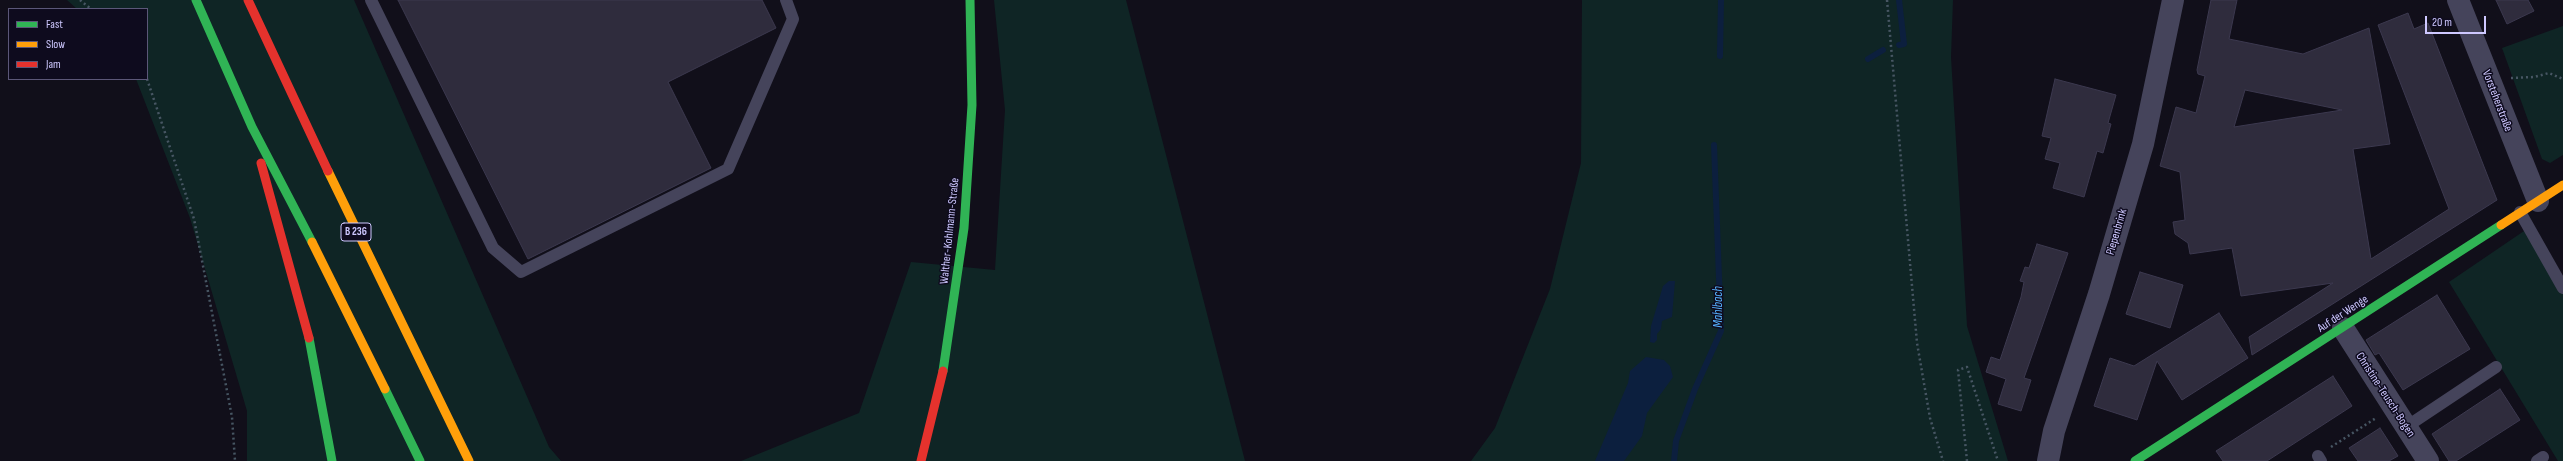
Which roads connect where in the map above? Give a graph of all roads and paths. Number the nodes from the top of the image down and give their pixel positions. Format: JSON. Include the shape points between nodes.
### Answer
{"nodes":[{"id":1,"x":80,"y":0,"type":"edge"},
{"id":2,"x":196,"y":0,"type":"edge"},
{"id":3,"x":248,"y":0,"type":"edge"},
{"id":4,"x":371,"y":0,"type":"edge"},
{"id":5,"x":786,"y":0,"type":"edge"},
{"id":6,"x":970,"y":0,"type":"edge"},
{"id":7,"x":1887,"y":0,"type":"edge"},
{"id":8,"x":2173,"y":0,"type":"edge"},
{"id":9,"x":2458,"y":0,"type":"edge"},
{"id":10,"x":90,"y":8,"type":"edge"},
{"id":11,"x":2504,"y":76,"type":"dead end"},
{"id":12,"x":2563,"y":79,"type":"edge"},
{"id":13,"x":147,"y":80,"type":"edge"},
{"id":14,"x":252,"y":127,"type":"junction"},
{"id":15,"x":2563,"y":185,"type":"edge"},
{"id":16,"x":2529,"y":206,"type":"junction"},
{"id":17,"x":2563,"y":288,"type":"edge"},
{"id":18,"x":2343,"y":328,"type":"junction"},
{"id":19,"x":2496,"y":367,"type":"dead end"},
{"id":20,"x":2394,"y":407,"type":"junction"},
{"id":21,"x":2406,"y":427,"type":"junction"},
{"id":22,"x":2319,"y":458,"type":"edge"},
{"id":23,"x":235,"y":461,"type":"edge"},
{"id":24,"x":332,"y":461,"type":"edge"},
{"id":25,"x":420,"y":461,"type":"edge"},
{"id":26,"x":469,"y":461,"type":"edge"},
{"id":27,"x":921,"y":461,"type":"edge"},
{"id":28,"x":1943,"y":461,"type":"edge"},
{"id":29,"x":1967,"y":461,"type":"edge"},
{"id":30,"x":1998,"y":461,"type":"edge"},
{"id":31,"x":2048,"y":461,"type":"edge"},
{"id":32,"x":2135,"y":461,"type":"edge"},
{"id":33,"x":2428,"y":461,"type":"edge"}],
"edges":[{"from":1,"to":10,"type":"path"},
{"from":2,"to":14,"type":"main road"},
{"from":3,"to":26,"type":"main road","number":"B 236","via":[[363,246]]},
{"from":4,"to":5,"type":"lane","via":[[493,248],[521,272],[728,169],[793,19]]},
{"from":6,"to":27,"type":"main road","name":"Walther-Kohlmann-Straße","via":[[972,105],[963,235],[942,374]]},
{"from":7,"to":28,"type":"path","via":[[1917,343],[1930,418]]},
{"from":8,"to":31,"type":"street","name":"Piepenbrink","via":[[2143,144],[2054,431]]},
{"from":9,"to":16,"type":"street","name":"Vorsteherstraße"},
{"from":11,"to":12,"type":"path","via":[[2523,78],[2549,73]]},
{"from":13,"to":23,"type":"path","via":[[194,218],[232,417]]},
{"from":14,"to":24,"type":"main road","via":[[281,241],[305,318]]},
{"from":14,"to":25,"type":"main road"},
{"from":15,"to":16,"type":"main road","name":"Auf der Wenge"},
{"from":16,"to":17,"type":"lane"},
{"from":16,"to":18,"type":"main road","name":"Auf der Wenge"},
{"from":18,"to":20,"type":"street","name":"Christine-Teusch-Bogen"},
{"from":18,"to":32,"type":"main road","name":"Auf der Wenge"},
{"from":19,"to":21,"type":"lane"},
{"from":20,"to":21,"type":"street","name":"Christine-Teusch-Bogen"},
{"from":20,"to":22,"type":"path"},
{"from":21,"to":33,"type":"street","name":"Christine-Teusch-Bogen"},
{"from":29,"to":30,"type":"path","via":[[1958,370],[1968,367]]}]}
